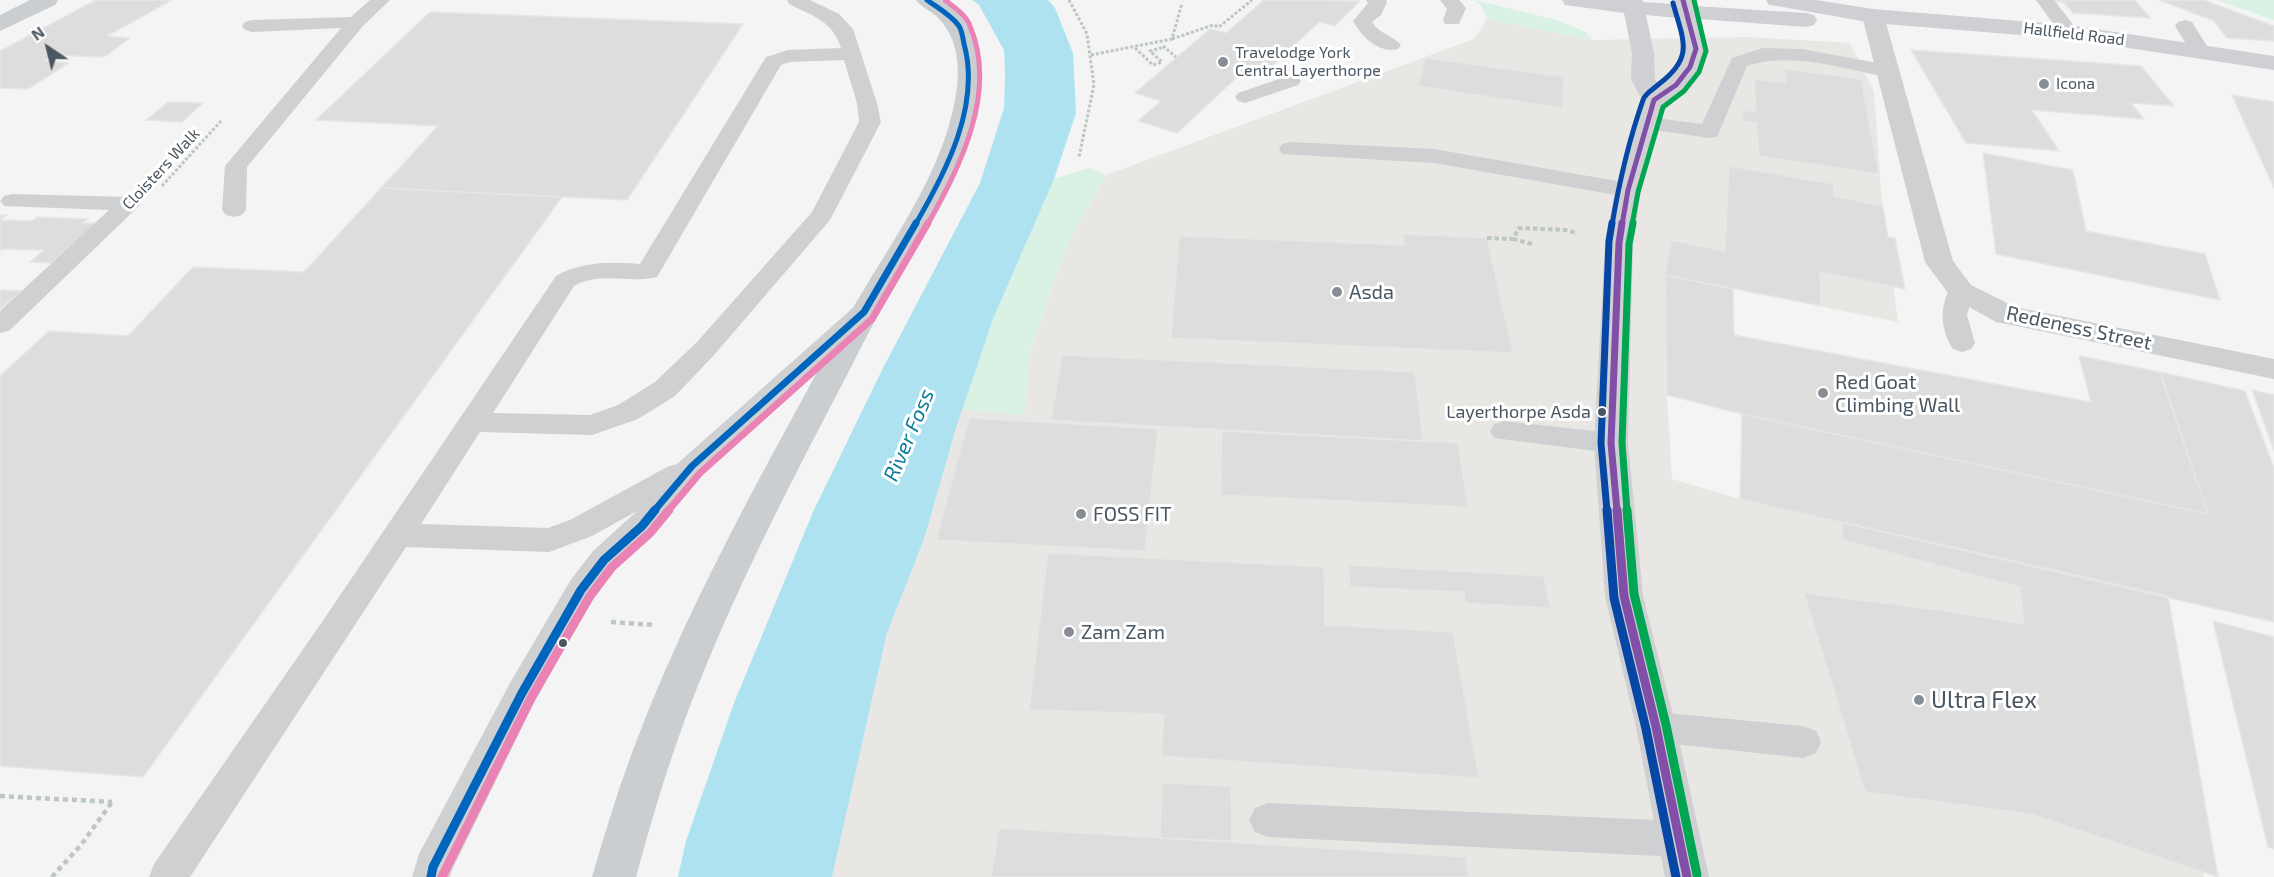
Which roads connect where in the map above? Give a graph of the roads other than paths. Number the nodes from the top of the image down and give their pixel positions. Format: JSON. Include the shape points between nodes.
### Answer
{"nodes":[{"id":1,"x":47,"y":0,"type":"edge"},
{"id":2,"x":381,"y":0,"type":"edge"},
{"id":3,"x":796,"y":0,"type":"edge"},
{"id":4,"x":927,"y":0,"type":"edge"},
{"id":5,"x":1375,"y":0,"type":"edge"},
{"id":6,"x":1449,"y":0,"type":"edge"},
{"id":7,"x":1573,"y":0,"type":"edge"},
{"id":8,"x":1777,"y":0,"type":"edge"},
{"id":9,"x":2045,"y":1,"type":"edge"},
{"id":10,"x":1633,"y":4,"type":"edge"},
{"id":11,"x":1685,"y":6,"type":"edge"},
{"id":12,"x":1873,"y":16,"type":"junction"},
{"id":13,"x":1452,"y":20,"type":"dead end"},
{"id":14,"x":356,"y":22,"type":"junction"},
{"id":15,"x":0,"y":24,"type":"edge"},
{"id":16,"x":252,"y":26,"type":"dead end"},
{"id":17,"x":2185,"y":26,"type":"dead end"},
{"id":18,"x":2069,"y":32,"type":"junction"},
{"id":19,"x":1391,"y":45,"type":"dead end"},
{"id":20,"x":2200,"y":51,"type":"junction"},
{"id":21,"x":852,"y":54,"type":"junction"},
{"id":22,"x":2274,"y":63,"type":"edge"},
{"id":23,"x":1888,"y":71,"type":"junction"},
{"id":24,"x":1291,"y":81,"type":"dead end"},
{"id":25,"x":1245,"y":97,"type":"dead end"},
{"id":26,"x":1651,"y":111,"type":"junction"},
{"id":27,"x":1290,"y":149,"type":"dead end"},
{"id":28,"x":1628,"y":190,"type":"junction"},
{"id":29,"x":12,"y":201,"type":"dead end"},
{"id":30,"x":234,"y":210,"type":"dead end"},
{"id":31,"x":1961,"y":291,"type":"junction"},
{"id":32,"x":864,"y":312,"type":"junction"},
{"id":33,"x":0,"y":325,"type":"edge"},
{"id":34,"x":1962,"y":343,"type":"dead end"},
{"id":35,"x":2274,"y":369,"type":"edge"},
{"id":36,"x":472,"y":422,"type":"junction"},
{"id":37,"x":1504,"y":431,"type":"dead end"},
{"id":38,"x":1611,"y":443,"type":"junction"},
{"id":39,"x":692,"y":466,"type":"junction"},
{"id":40,"x":397,"y":535,"type":"junction"},
{"id":41,"x":1656,"y":727,"type":"junction"},
{"id":42,"x":1803,"y":742,"type":"dead end"},
{"id":43,"x":1268,"y":820,"type":"dead end"},
{"id":44,"x":1679,"y":839,"type":"junction"},
{"id":45,"x":168,"y":877,"type":"edge"},
{"id":46,"x":431,"y":877,"type":"edge"},
{"id":47,"x":614,"y":877,"type":"edge"},
{"id":48,"x":1688,"y":877,"type":"edge"}],
"edges":[{"from":1,"to":15,"type":"main road"},
{"from":2,"to":14,"type":"lane"},
{"from":3,"to":21,"type":"lane","via":[[832,18],[846,33]]},
{"from":4,"to":32,"type":"main road","via":[[960,28],[970,64],[967,100],[952,150],[928,203]]},
{"from":5,"to":19,"type":"lane","via":[[1378,2],[1374,11],[1362,21],[1368,32]]},
{"from":6,"to":13,"type":"lane","via":[[1457,8]]},
{"from":7,"to":10,"type":"street","name":"Hallfield Road"},
{"from":8,"to":12,"type":"street","name":"Hallfield Road"},
{"from":9,"to":18,"type":"lane"},
{"from":10,"to":11,"type":"street","name":"Hallfield Road"},
{"from":10,"to":26,"type":"street"},
{"from":11,"to":12,"type":"street","name":"Hallfield Road","via":[[1803,20]]},
{"from":11,"to":26,"type":"street","via":[[1696,49],[1690,67]]},
{"from":12,"to":18,"type":"street","name":"Hallfield Road"},
{"from":12,"to":23,"type":"street","name":"Redeness Street"},
{"from":14,"to":16,"type":"lane"},
{"from":14,"to":30,"type":"lane","via":[[236,166]]},
{"from":17,"to":20,"type":"lane"},
{"from":18,"to":20,"type":"street","name":"Hallfield Road"},
{"from":20,"to":22,"type":"street","name":"Hallfield Road"},
{"from":21,"to":36,"type":"lane","via":[[788,56],[773,61],[648,272],[589,271],[577,273],[565,282]]},
{"from":21,"to":36,"type":"lane","via":[[870,122],[822,215],[665,389],[628,412],[592,425]]},
{"from":23,"to":26,"type":"lane","via":[[1802,55],[1763,54],[1739,62],[1710,132]]},
{"from":23,"to":31,"type":"street","name":"Redeness Street","via":[[1939,262]]},
{"from":24,"to":25,"type":"lane"},
{"from":26,"to":28,"type":"street"},
{"from":27,"to":28,"type":"lane","via":[[1434,156]]},
{"from":28,"to":38,"type":"street","via":[[1619,243]]},
{"from":29,"to":33,"type":"lane","via":[[129,204]]},
{"from":31,"to":34,"type":"lane","via":[[1954,315]]},
{"from":31,"to":35,"type":"street","name":"Redeness Street","via":[[2007,315]]},
{"from":32,"to":39,"type":"lane"},
{"from":32,"to":47,"type":"main road","via":[[701,628],[654,748]]},
{"from":36,"to":40,"type":"lane"},
{"from":37,"to":38,"type":"lane"},
{"from":38,"to":41,"type":"street","via":[[1624,596]]},
{"from":39,"to":40,"type":"lane","via":[[581,528],[549,540]]},
{"from":39,"to":46,"type":"lane","via":[[581,590],[522,693]]},
{"from":40,"to":45,"type":"lane"},
{"from":41,"to":42,"type":"lane"},
{"from":41,"to":44,"type":"street"},
{"from":43,"to":44,"type":"lane"},
{"from":44,"to":48,"type":"street"}]}
